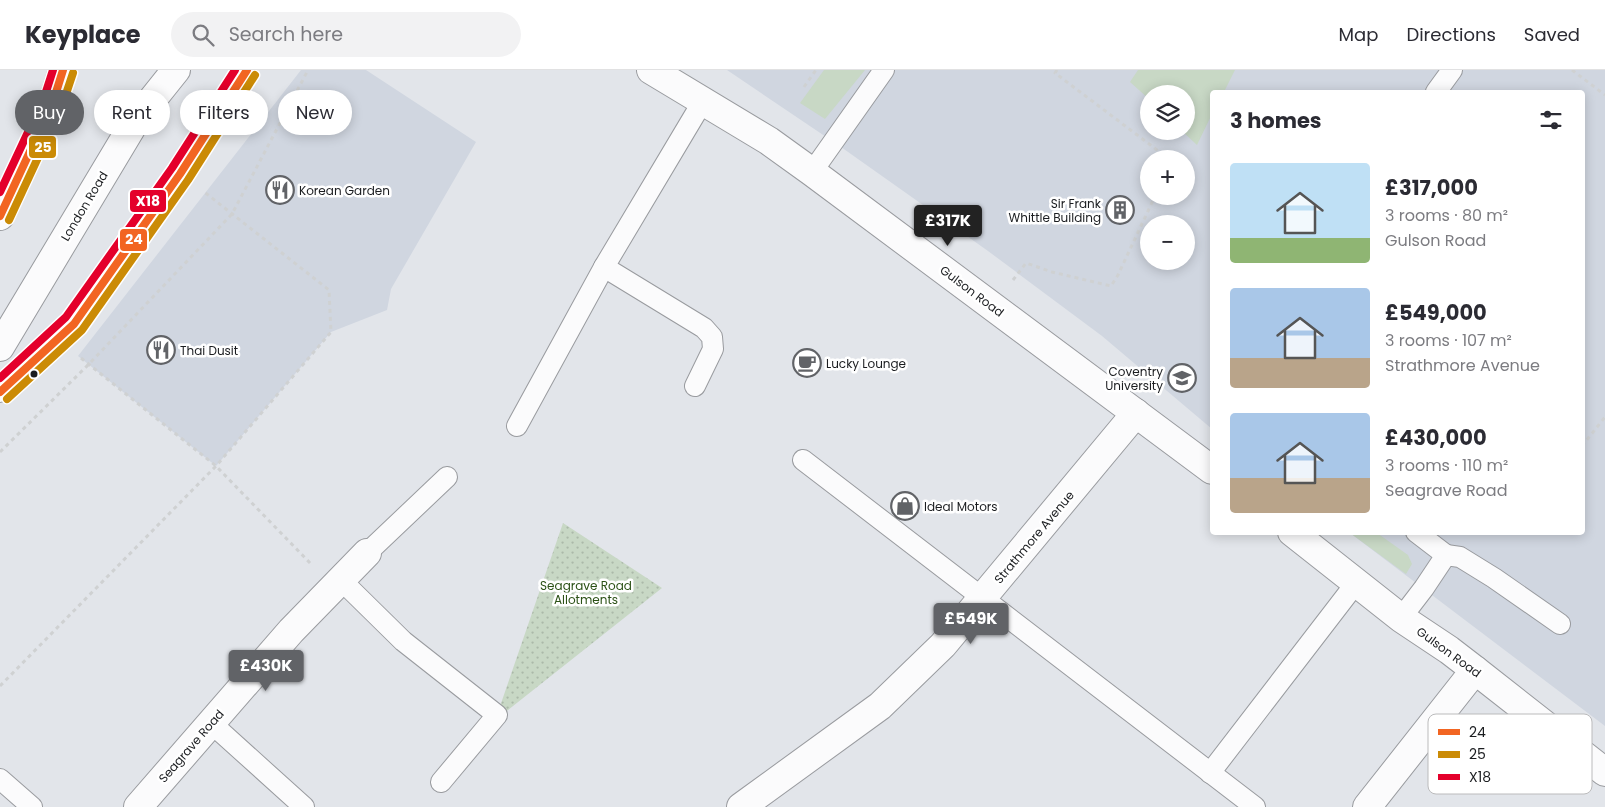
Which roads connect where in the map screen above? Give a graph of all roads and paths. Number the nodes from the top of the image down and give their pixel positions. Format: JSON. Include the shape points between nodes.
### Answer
{"nodes":[{"id":1,"x":63,"y":70,"type":"edge"},
{"id":2,"x":176,"y":70,"type":"edge"},
{"id":3,"x":247,"y":70,"type":"edge"},
{"id":4,"x":308,"y":70,"type":"edge"},
{"id":5,"x":651,"y":70,"type":"edge"},
{"id":6,"x":816,"y":70,"type":"edge"},
{"id":7,"x":884,"y":70,"type":"edge"},
{"id":8,"x":1057,"y":70,"type":"edge"},
{"id":9,"x":1452,"y":70,"type":"edge"},
{"id":10,"x":1572,"y":70,"type":"edge"},
{"id":11,"x":804,"y":87,"type":"dead end"},
{"id":12,"x":1437,"y":90,"type":"edge"},
{"id":13,"x":1605,"y":95,"type":"edge"},
{"id":14,"x":703,"y":101,"type":"junction"},
{"id":15,"x":1157,"y":150,"type":"edge"},
{"id":16,"x":812,"y":172,"type":"junction"},
{"id":17,"x":180,"y":174,"type":"junction"},
{"id":18,"x":1151,"y":205,"type":"edge"},
{"id":19,"x":232,"y":214,"type":"junction"},
{"id":20,"x":0,"y":216,"type":"edge"},
{"id":21,"x":604,"y":267,"type":"junction"},
{"id":22,"x":994,"y":308,"type":"junction"},
{"id":23,"x":57,"y":340,"type":"junction"},
{"id":24,"x":0,"y":347,"type":"edge"},
{"id":25,"x":89,"y":364,"type":"junction"},
{"id":26,"x":694,"y":386,"type":"dead end"},
{"id":27,"x":0,"y":392,"type":"edge"},
{"id":28,"x":1136,"y":413,"type":"junction"},
{"id":29,"x":1605,"y":417,"type":"edge"},
{"id":30,"x":517,"y":426,"type":"dead end"},
{"id":31,"x":1585,"y":442,"type":"edge"},
{"id":32,"x":0,"y":452,"type":"edge"},
{"id":33,"x":803,"y":460,"type":"dead end"},
{"id":34,"x":216,"y":466,"type":"junction"},
{"id":35,"x":1210,"y":468,"type":"edge"},
{"id":36,"x":447,"y":477,"type":"dead end"},
{"id":37,"x":1296,"y":535,"type":"edge"},
{"id":38,"x":1420,"y":535,"type":"edge"},
{"id":39,"x":367,"y":553,"type":"joint"},
{"id":40,"x":1446,"y":555,"type":"junction"},
{"id":41,"x":337,"y":583,"type":"junction"},
{"id":42,"x":1356,"y":583,"type":"junction"},
{"id":43,"x":982,"y":599,"type":"junction"},
{"id":44,"x":1401,"y":618,"type":"junction"},
{"id":45,"x":1560,"y":624,"type":"dead end"},
{"id":46,"x":1475,"y":670,"type":"junction"},
{"id":47,"x":0,"y":686,"type":"edge"},
{"id":48,"x":1440,"y":714,"type":"edge"},
{"id":49,"x":1531,"y":714,"type":"edge"},
{"id":50,"x":211,"y":723,"type":"junction"},
{"id":51,"x":1428,"y":730,"type":"edge"},
{"id":52,"x":1592,"y":762,"type":"edge"},
{"id":53,"x":1605,"y":772,"type":"edge"},
{"id":54,"x":1210,"y":773,"type":"junction"},
{"id":55,"x":0,"y":779,"type":"edge"},
{"id":56,"x":441,"y":782,"type":"dead end"},
{"id":57,"x":32,"y":807,"type":"edge"},
{"id":58,"x":138,"y":807,"type":"edge"},
{"id":59,"x":304,"y":807,"type":"edge"},
{"id":60,"x":742,"y":807,"type":"edge"},
{"id":61,"x":1255,"y":807,"type":"edge"},
{"id":62,"x":1367,"y":807,"type":"edge"}],
"edges":[{"from":1,"to":20,"type":"main road","via":[[53,102]]},
{"from":2,"to":24,"type":"main road","name":"London Road","via":[[136,120]]},
{"from":3,"to":17,"type":"lane"},
{"from":4,"to":19,"type":"path"},
{"from":5,"to":14,"type":"main road","name":"Gulson Road"},
{"from":6,"to":11,"type":"path"},
{"from":7,"to":16,"type":"lane"},
{"from":8,"to":15,"type":"path","via":[[1055,73]]},
{"from":9,"to":12,"type":"lane"},
{"from":10,"to":13,"type":"path"},
{"from":14,"to":16,"type":"main road","name":"Gulson Road","via":[[769,141]]},
{"from":14,"to":21,"type":"lane"},
{"from":16,"to":22,"type":"main road","name":"Gulson Road"},
{"from":17,"to":19,"type":"path"},
{"from":17,"to":23,"type":"lane","via":[[74,324]]},
{"from":18,"to":22,"type":"path","via":[[1111,286],[1026,263]]},
{"from":19,"to":25,"type":"path"},
{"from":19,"to":34,"type":"path","via":[[329,290],[331,332]]},
{"from":21,"to":26,"type":"lane","via":[[704,328],[712,337],[714,349]]},
{"from":21,"to":30,"type":"lane"},
{"from":22,"to":28,"type":"main road","name":"Gulson Road"},
{"from":23,"to":25,"type":"path"},
{"from":23,"to":27,"type":"lane"},
{"from":25,"to":32,"type":"path"},
{"from":25,"to":34,"type":"path"},
{"from":28,"to":35,"type":"main road","name":"Gulson Road"},
{"from":28,"to":43,"type":"main road","name":"Strathmore Avenue"},
{"from":29,"to":31,"type":"path"},
{"from":33,"to":43,"type":"lane"},
{"from":34,"to":41,"type":"path"},
{"from":34,"to":47,"type":"path"},
{"from":36,"to":39,"type":"lane"},
{"from":37,"to":42,"type":"main road","name":"Gulson Road"},
{"from":38,"to":40,"type":"lane"},
{"from":39,"to":41,"type":"main road","name":"Seagrave Road"},
{"from":40,"to":44,"type":"lane"},
{"from":40,"to":45,"type":"lane","via":[[1460,557]]},
{"from":41,"to":50,"type":"main road","name":"Seagrave Road","via":[[291,630]]},
{"from":41,"to":56,"type":"lane","via":[[497,715]]},
{"from":42,"to":44,"type":"main road","name":"Gulson Road"},
{"from":42,"to":54,"type":"lane"},
{"from":43,"to":54,"type":"lane"},
{"from":43,"to":60,"type":"main road","name":"Strathmore Avenue","via":[[944,645],[880,706]]},
{"from":44,"to":46,"type":"main road","name":"Gulson Road"},
{"from":46,"to":48,"type":"main road"},
{"from":46,"to":49,"type":"main road","name":"Gulson Road"},
{"from":50,"to":58,"type":"main road","name":"Seagrave Road"},
{"from":50,"to":59,"type":"lane"},
{"from":51,"to":62,"type":"main road"},
{"from":52,"to":53,"type":"main road","name":"Gulson Road"},
{"from":54,"to":61,"type":"lane"},
{"from":55,"to":57,"type":"lane"}]}
